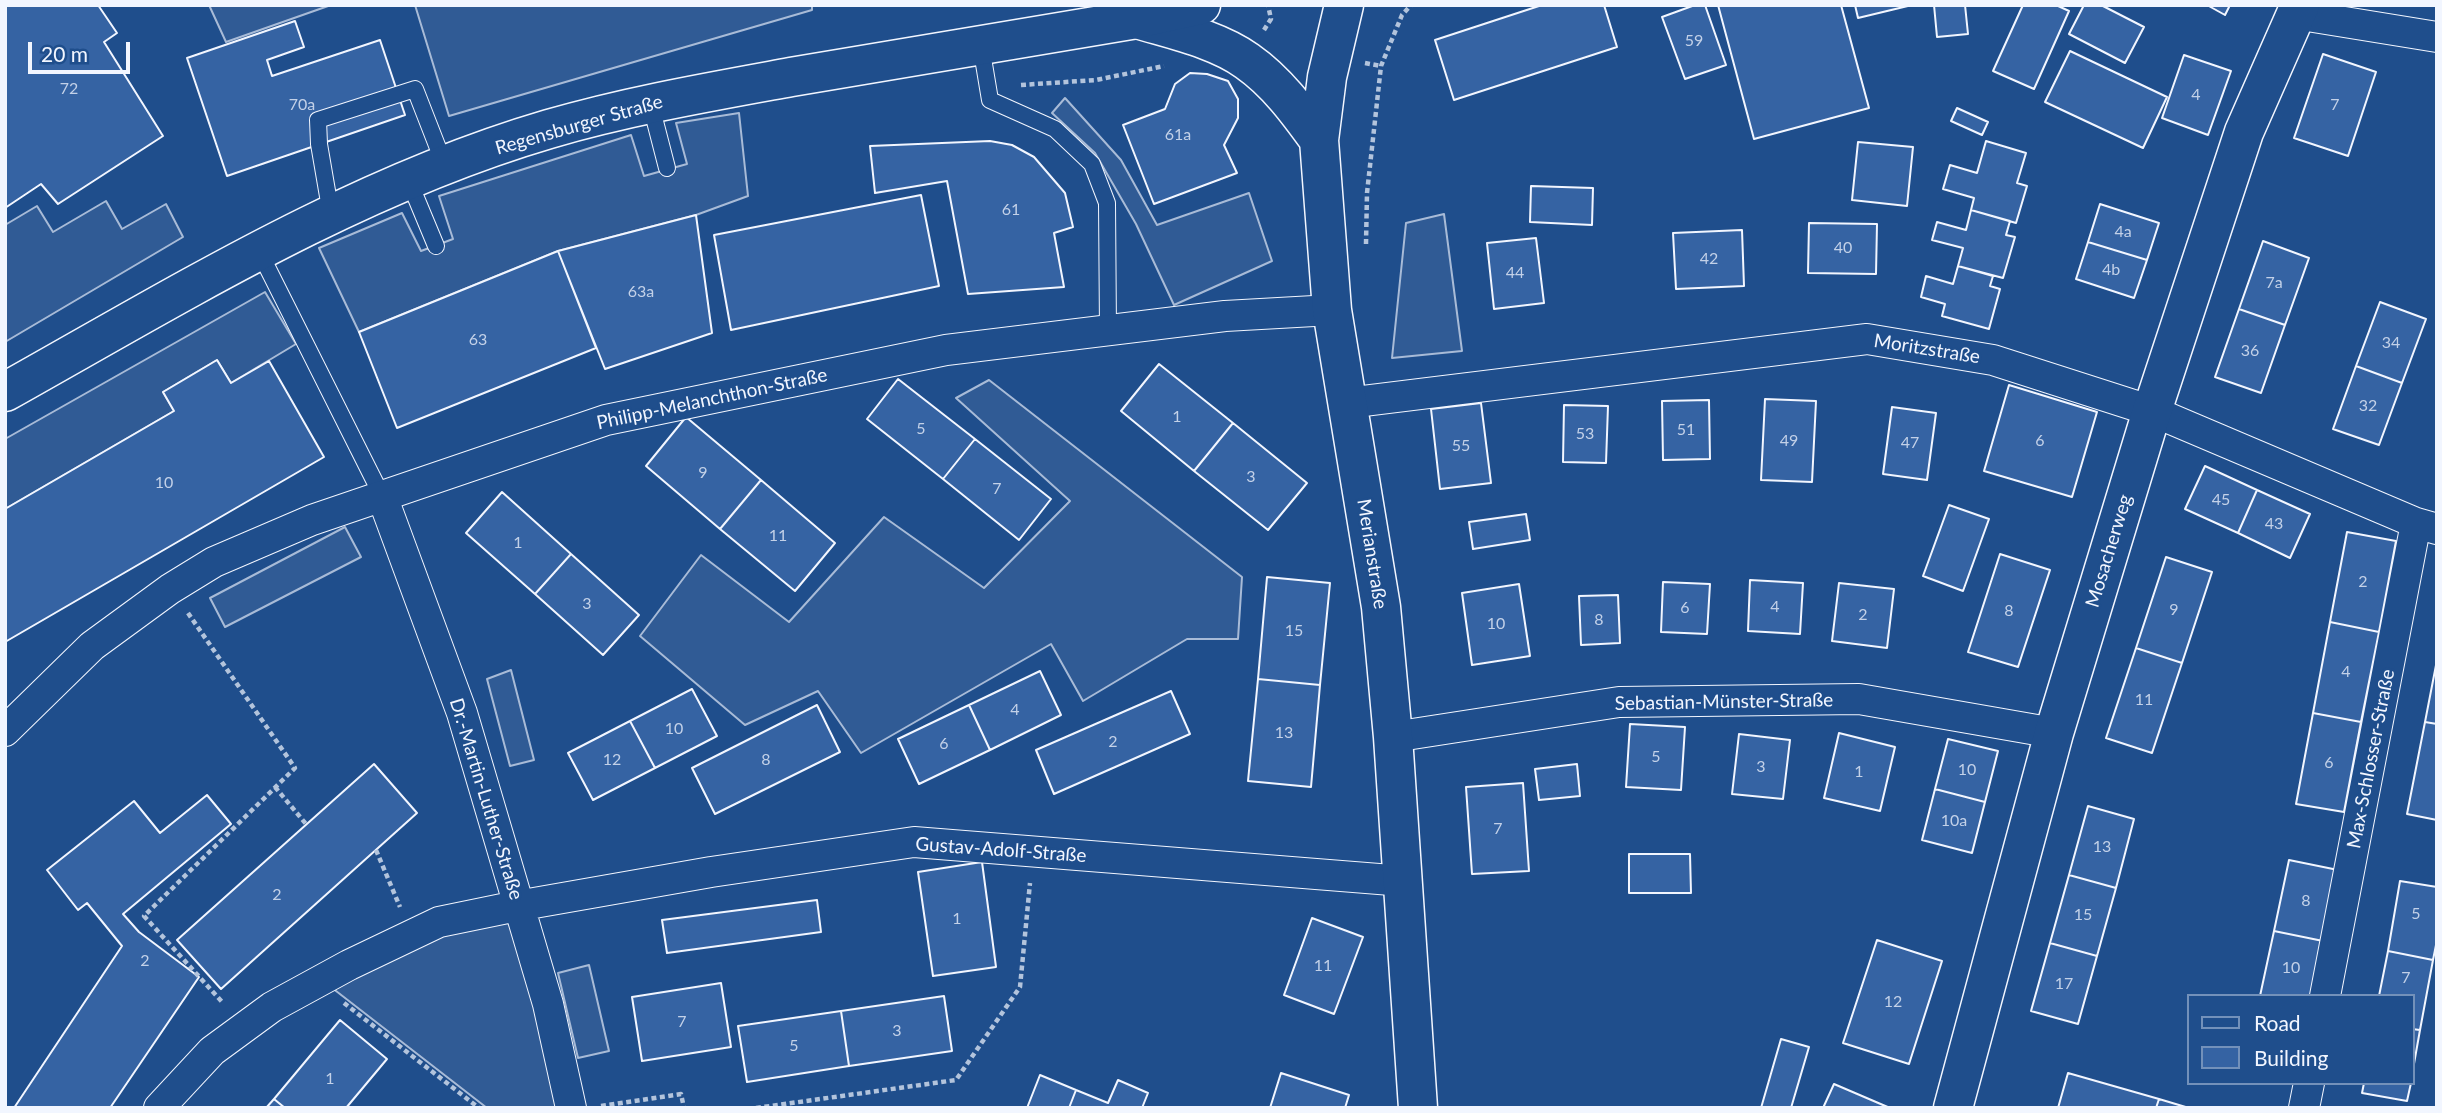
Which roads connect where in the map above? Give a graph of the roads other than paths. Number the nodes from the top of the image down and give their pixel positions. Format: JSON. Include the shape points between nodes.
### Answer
{"nodes":[{"id":1,"x":1201,"y":5,"type":"edge"},
{"id":2,"x":1344,"y":5,"type":"edge"},
{"id":3,"x":2297,"y":9,"type":"edge"},
{"id":4,"x":1137,"y":19,"type":"junction"},
{"id":5,"x":2437,"y":37,"type":"edge"},
{"id":6,"x":981,"y":46,"type":"junction"},
{"id":7,"x":650,"y":102,"type":"junction"},
{"id":8,"x":1319,"y":140,"type":"junction"},
{"id":9,"x":444,"y":166,"type":"junction"},
{"id":10,"x":667,"y":169,"type":"dead end"},
{"id":11,"x":409,"y":181,"type":"junction"},
{"id":12,"x":331,"y":214,"type":"junction"},
{"id":13,"x":436,"y":246,"type":"dead end"},
{"id":14,"x":259,"y":251,"type":"junction"},
{"id":15,"x":1332,"y":310,"type":"junction"},
{"id":16,"x":1108,"y":331,"type":"junction"},
{"id":17,"x":5,"y":392,"type":"edge"},
{"id":18,"x":1347,"y":403,"type":"junction"},
{"id":19,"x":2152,"y":411,"type":"junction"},
{"id":20,"x":383,"y":496,"type":"junction"},
{"id":21,"x":2426,"y":526,"type":"edge"},
{"id":22,"x":5,"y":731,"type":"edge"},
{"id":23,"x":2054,"y":733,"type":"junction"},
{"id":24,"x":1393,"y":737,"type":"junction"},
{"id":25,"x":1404,"y":881,"type":"junction"},
{"id":26,"x":517,"y":906,"type":"junction"},
{"id":27,"x":2325,"y":994,"type":"edge"},
{"id":28,"x":2309,"y":1085,"type":"edge"},
{"id":29,"x":159,"y":1108,"type":"edge"},
{"id":30,"x":570,"y":1108,"type":"edge"},
{"id":31,"x":1418,"y":1108,"type":"edge"},
{"id":32,"x":1953,"y":1108,"type":"edge"},
{"id":33,"x":2304,"y":1108,"type":"edge"}],
"edges":[{"from":1,"to":4,"type":"street","name":"Regensburger Straße"},
{"from":2,"to":8,"type":"street","name":"Merianstraße","via":[[1327,77]]},
{"from":3,"to":5,"type":"street"},
{"from":3,"to":19,"type":"street","name":"Mosacherweg","via":[[2244,132]]},
{"from":4,"to":6,"type":"street","name":"Regensburger Straße"},
{"from":4,"to":8,"type":"street","via":[[1203,39],[1246,60],[1280,89]]},
{"from":6,"to":7,"type":"street","name":"Regensburger Straße"},
{"from":6,"to":16,"type":"lane","via":[[990,100],[1055,128],[1092,164],[1107,204]]},
{"from":7,"to":9,"type":"street","name":"Regensburger Straße","via":[[547,130]]},
{"from":7,"to":10,"type":"lane"},
{"from":8,"to":15,"type":"street","name":"Merianstraße"},
{"from":9,"to":11,"type":"street","name":"Regensburger Straße"},
{"from":9,"to":12,"type":"lane","via":[[415,89],[318,120]]},
{"from":11,"to":12,"type":"street","name":"Regensburger Straße"},
{"from":11,"to":13,"type":"lane"},
{"from":12,"to":14,"type":"street","name":"Regensburger Straße"},
{"from":14,"to":17,"type":"street","name":"Regensburger Straße"},
{"from":14,"to":20,"type":"lane"},
{"from":15,"to":16,"type":"street","name":"Philipp-Melanchthon-Straße","via":[[1225,316]]},
{"from":15,"to":18,"type":"street","name":"Merianstraße"},
{"from":16,"to":20,"type":"street","name":"Philipp-Melanchthon-Straße","via":[[946,350],[606,420]]},
{"from":18,"to":19,"type":"street","name":"Moritzstraße","via":[[1867,339],[1993,360]]},
{"from":18,"to":24,"type":"street","name":"Merianstraße","via":[[1381,607]]},
{"from":19,"to":21,"type":"street","name":"Moritzstraße"},
{"from":19,"to":23,"type":"street","name":"Mosacherweg"},
{"from":20,"to":22,"type":"street","name":"Philipp-Melanchthon-Straße","via":[[312,520],[227,557],[170,589],[92,646]]},
{"from":20,"to":26,"type":"street","name":"Dr.-Martin-Luther-Straße","via":[[462,713]]},
{"from":21,"to":27,"type":"street","name":"Max-Schlosser-Straße"},
{"from":23,"to":24,"type":"street","name":"Sebastian-Münster-Straße","via":[[1859,699],[1619,702]]},
{"from":23,"to":32,"type":"street","name":"Mosacherweg"},
{"from":24,"to":25,"type":"street","name":"Merianstraße"},
{"from":25,"to":26,"type":"street","name":"Gustav-Adolf-Straße","via":[[914,842]]},
{"from":25,"to":31,"type":"street","name":"Merianstraße"},
{"from":26,"to":29,"type":"street","name":"Gustav-Adolf-Straße","via":[[439,922],[272,1007],[212,1051]]},
{"from":26,"to":30,"type":"street","name":"Dr.-Martin-Luther-Straße","via":[[548,1004]]},
{"from":28,"to":33,"type":"street"}]}
